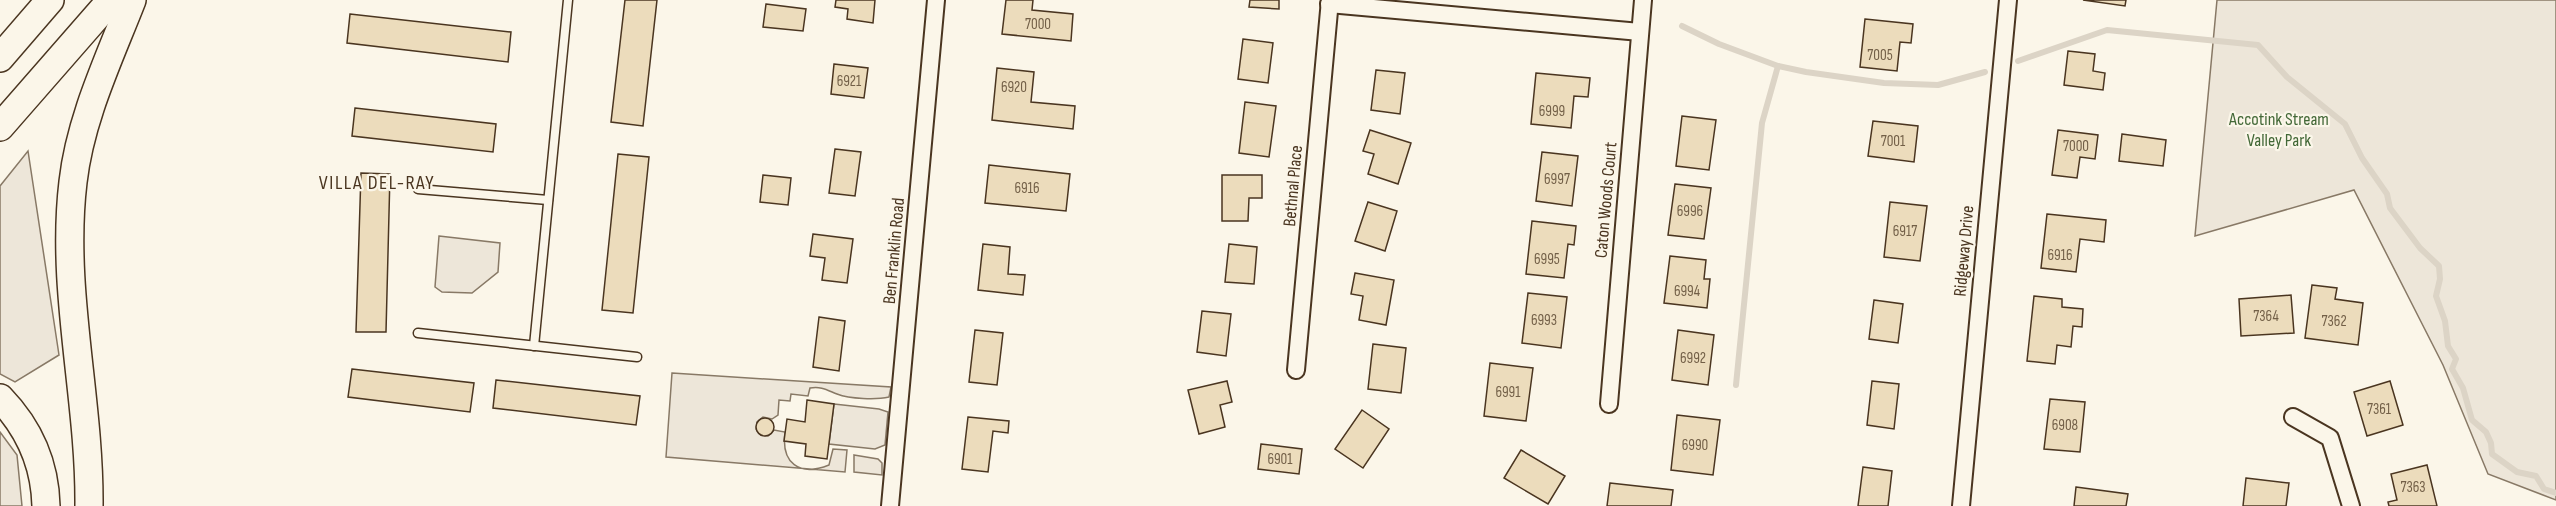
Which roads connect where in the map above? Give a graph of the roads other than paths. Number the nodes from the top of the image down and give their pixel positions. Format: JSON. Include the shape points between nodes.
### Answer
{"nodes":[{"id":1,"x":50,"y":0,"type":"edge"},
{"id":2,"x":111,"y":0,"type":"edge"},
{"id":3,"x":132,"y":0,"type":"edge"},
{"id":4,"x":568,"y":0,"type":"edge"},
{"id":5,"x":936,"y":0,"type":"edge"},
{"id":6,"x":1643,"y":0,"type":"edge"},
{"id":7,"x":2008,"y":0,"type":"edge"},
{"id":8,"x":1330,"y":2,"type":"edge"},
{"id":9,"x":1640,"y":32,"type":"junction"},
{"id":10,"x":0,"y":58,"type":"edge"},
{"id":11,"x":0,"y":127,"type":"edge"},
{"id":12,"x":418,"y":189,"type":"dead end"},
{"id":13,"x":548,"y":200,"type":"junction"},
{"id":14,"x":418,"y":333,"type":"dead end"},
{"id":15,"x":534,"y":346,"type":"junction"},
{"id":16,"x":637,"y":357,"type":"dead end"},
{"id":17,"x":1296,"y":370,"type":"dead end"},
{"id":18,"x":0,"y":398,"type":"edge"},
{"id":19,"x":1609,"y":404,"type":"dead end"},
{"id":20,"x":2294,"y":417,"type":"dead end"},
{"id":21,"x":46,"y":506,"type":"edge"},
{"id":22,"x":89,"y":506,"type":"edge"},
{"id":23,"x":890,"y":506,"type":"edge"},
{"id":24,"x":1961,"y":506,"type":"edge"},
{"id":25,"x":2351,"y":506,"type":"edge"}],
"edges":[{"from":1,"to":10,"type":"main road"},
{"from":2,"to":11,"type":"main road"},
{"from":3,"to":22,"type":"main road","via":[[86,121],[71,202],[72,275],[86,424]]},
{"from":4,"to":13,"type":"lane"},
{"from":5,"to":23,"type":"street","name":"Ben Franklin Road"},
{"from":6,"to":9,"type":"street","name":"Caton Woods Court"},
{"from":7,"to":24,"type":"street","name":"Ridgeway Drive"},
{"from":8,"to":9,"type":"street","name":"Bethnal Place"},
{"from":8,"to":17,"type":"street","name":"Bethnal Place"},
{"from":9,"to":19,"type":"street","name":"Caton Woods Court"},
{"from":12,"to":13,"type":"lane"},
{"from":13,"to":15,"type":"lane"},
{"from":14,"to":15,"type":"lane"},
{"from":15,"to":16,"type":"lane"},
{"from":18,"to":21,"type":"main road","via":[[36,449]]},
{"from":20,"to":25,"type":"street","via":[[2330,438]]}]}
